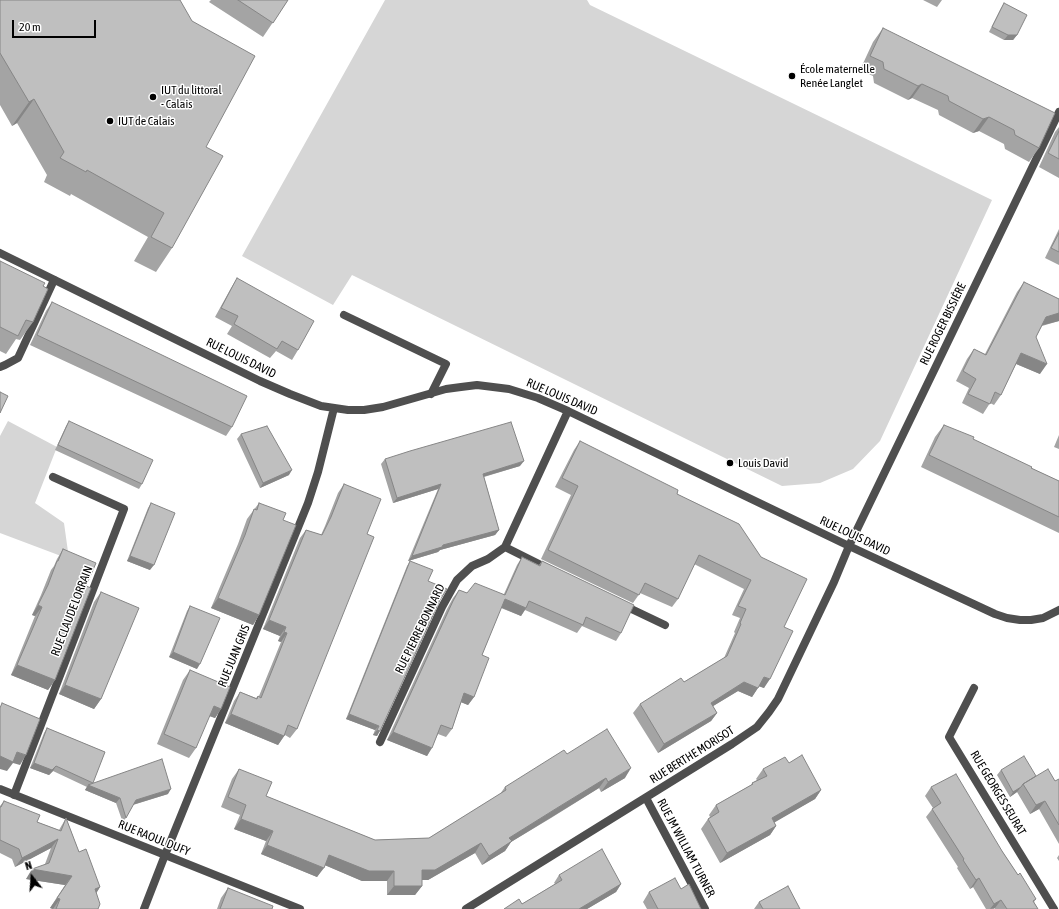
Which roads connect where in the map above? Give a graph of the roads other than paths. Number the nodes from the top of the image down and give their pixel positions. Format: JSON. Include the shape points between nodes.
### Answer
{"nodes":[{"id":1,"x":1059,"y":112,"type":"edge"},
{"id":2,"x":0,"y":253,"type":"edge"},
{"id":3,"x":54,"y":280,"type":"junction"},
{"id":4,"x":344,"y":315,"type":"dead end"},
{"id":5,"x":0,"y":367,"type":"edge"},
{"id":6,"x":431,"y":394,"type":"junction"},
{"id":7,"x":334,"y":408,"type":"junction"},
{"id":8,"x":568,"y":411,"type":"junction"},
{"id":9,"x":53,"y":477,"type":"dead end"},
{"id":10,"x":849,"y":546,"type":"junction"},
{"id":11,"x":505,"y":547,"type":"junction"},
{"id":12,"x":554,"y":571,"type":"edge"},
{"id":13,"x":616,"y":602,"type":"edge"},
{"id":14,"x":1059,"y":610,"type":"edge"},
{"id":15,"x":665,"y":625,"type":"dead end"},
{"id":16,"x":974,"y":688,"type":"dead end"},
{"id":17,"x":380,"y":742,"type":"dead end"},
{"id":18,"x":0,"y":789,"type":"edge"},
{"id":19,"x":14,"y":795,"type":"junction"},
{"id":20,"x":646,"y":798,"type":"junction"},
{"id":21,"x":165,"y":856,"type":"junction"},
{"id":22,"x":144,"y":909,"type":"edge"},
{"id":23,"x":300,"y":909,"type":"edge"},
{"id":24,"x":466,"y":909,"type":"edge"},
{"id":25,"x":705,"y":909,"type":"edge"},
{"id":26,"x":1054,"y":909,"type":"edge"}],
"edges":[{"from":1,"to":10,"type":"street","name":"RUE ROGER BISSIÈRE"},
{"from":2,"to":3,"type":"street","name":"RUE LOUIS DAVID"},
{"from":3,"to":5,"type":"street","via":[[18,358]]},
{"from":3,"to":7,"type":"street","name":"RUE LOUIS DAVID","via":[[274,387],[321,406]]},
{"from":4,"to":6,"type":"street","via":[[446,364]]},
{"from":6,"to":7,"type":"street","name":"RUE LOUIS DAVID","via":[[364,410]]},
{"from":6,"to":8,"type":"street","name":"RUE LOUIS DAVID","via":[[477,385],[509,389]]},
{"from":7,"to":21,"type":"street","name":"RUE JUAN GRIS","via":[[306,511]]},
{"from":8,"to":10,"type":"street","name":"RUE LOUIS DAVID"},
{"from":8,"to":11,"type":"street","name":"RUE PIERRE BONNARD"},
{"from":9,"to":19,"type":"street","name":"RUE CLAUDE LORRAIN","via":[[124,509]]},
{"from":10,"to":14,"type":"street","name":"RUE LOUIS DAVID","via":[[1007,618],[1031,620],[1043,618]]},
{"from":10,"to":20,"type":"street","name":"RUE BERTHE MORISOT","via":[[781,692],[757,727]]},
{"from":11,"to":12,"type":"street"},
{"from":11,"to":17,"type":"street","name":"RUE PIERRE BONNARD","via":[[472,566],[457,580]]},
{"from":13,"to":15,"type":"street"},
{"from":16,"to":26,"type":"street","name":"RUE GEORGES SEURAT","via":[[949,737]]},
{"from":18,"to":19,"type":"street","name":"RUE RAOUL DUFY"},
{"from":19,"to":21,"type":"street","name":"RUE RAOUL DUFY"},
{"from":20,"to":24,"type":"street","name":"RUE BERTHE MORISOT"},
{"from":20,"to":25,"type":"street","name":"RUE JM WILLIAM TURNER"},
{"from":21,"to":22,"type":"street","name":"RUE JUAN GRIS"},
{"from":21,"to":23,"type":"street","name":"RUE RAOUL DUFY"}]}
